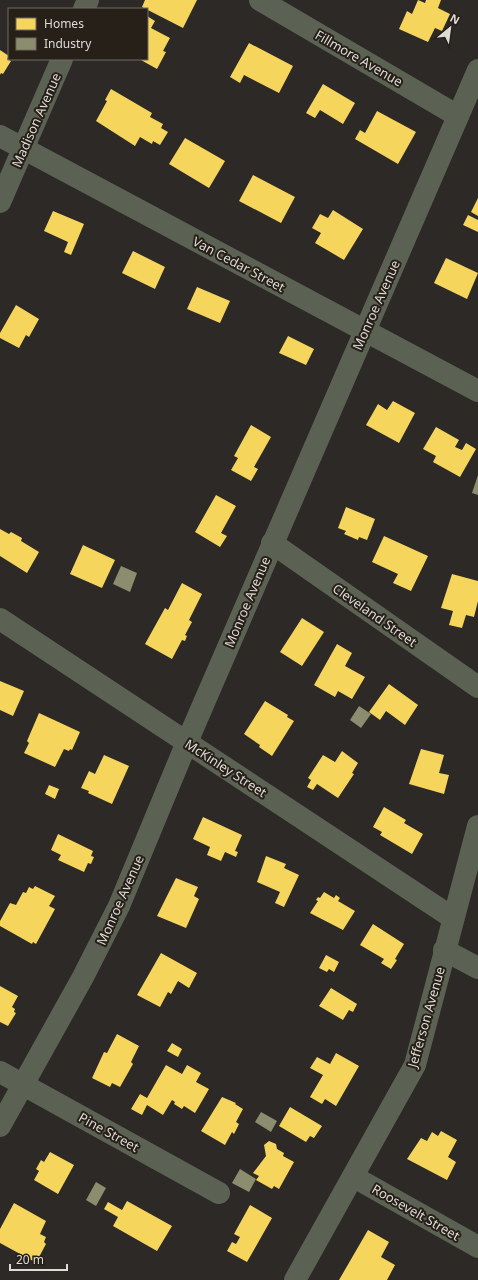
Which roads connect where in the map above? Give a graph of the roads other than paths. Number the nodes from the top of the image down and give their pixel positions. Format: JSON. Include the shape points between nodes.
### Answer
{"nodes":[{"id":1,"x":260,"y":0,"type":"edge"},
{"id":2,"x":62,"y":60,"type":"edge"},
{"id":3,"x":478,"y":70,"type":"edge"},
{"id":4,"x":458,"y":116,"type":"junction"},
{"id":5,"x":0,"y":136,"type":"edge"},
{"id":6,"x":23,"y":148,"type":"junction"},
{"id":7,"x":0,"y":202,"type":"edge"},
{"id":8,"x":365,"y":331,"type":"junction"},
{"id":9,"x":478,"y":391,"type":"edge"},
{"id":10,"x":272,"y":543,"type":"junction"},
{"id":11,"x":0,"y":619,"type":"edge"},
{"id":12,"x":478,"y":687,"type":"edge"},
{"id":13,"x":187,"y":742,"type":"junction"},
{"id":14,"x":478,"y":826,"type":"edge"},
{"id":15,"x":453,"y":918,"type":"junction"},
{"id":16,"x":444,"y":950,"type":"junction"},
{"id":17,"x":478,"y":968,"type":"edge"},
{"id":18,"x":0,"y":1072,"type":"edge"},
{"id":19,"x":24,"y":1084,"type":"junction"},
{"id":20,"x":0,"y":1126,"type":"edge"},
{"id":21,"x":354,"y":1177,"type":"junction"},
{"id":22,"x":219,"y":1192,"type":"dead end"},
{"id":23,"x":478,"y":1247,"type":"edge"},
{"id":24,"x":295,"y":1280,"type":"edge"}],
"edges":[{"from":1,"to":4,"type":"street","name":"Fillmore Avenue"},
{"from":2,"to":6,"type":"street","name":"Madison Avenue"},
{"from":3,"to":4,"type":"street","name":"Monroe Avenue"},
{"from":4,"to":8,"type":"street","name":"Monroe Avenue"},
{"from":5,"to":6,"type":"street","name":"Van Cedar Street"},
{"from":6,"to":7,"type":"street","name":"Madison Avenue"},
{"from":6,"to":8,"type":"street","name":"Van Cedar Street"},
{"from":8,"to":9,"type":"street","name":"Van Cedar Street"},
{"from":8,"to":10,"type":"street","name":"Monroe Avenue"},
{"from":10,"to":12,"type":"street","name":"Cleveland Street"},
{"from":10,"to":13,"type":"street","name":"Monroe Avenue"},
{"from":11,"to":13,"type":"street","name":"McKinley Street"},
{"from":13,"to":15,"type":"street","name":"McKinley Street"},
{"from":13,"to":19,"type":"street","name":"Monroe Avenue","via":[[119,906]]},
{"from":14,"to":15,"type":"street","name":"Jefferson Avenue"},
{"from":15,"to":16,"type":"street","name":"Jefferson Avenue"},
{"from":16,"to":17,"type":"street"},
{"from":16,"to":21,"type":"street","name":"Jefferson Avenue","via":[[415,1065]]},
{"from":18,"to":19,"type":"street","name":"Pine Street"},
{"from":19,"to":20,"type":"street","name":"Monroe Avenue"},
{"from":19,"to":22,"type":"street","name":"Pine Street"},
{"from":21,"to":23,"type":"street","name":"Roosevelt Street"},
{"from":21,"to":24,"type":"street","name":"Jefferson Avenue"}]}
